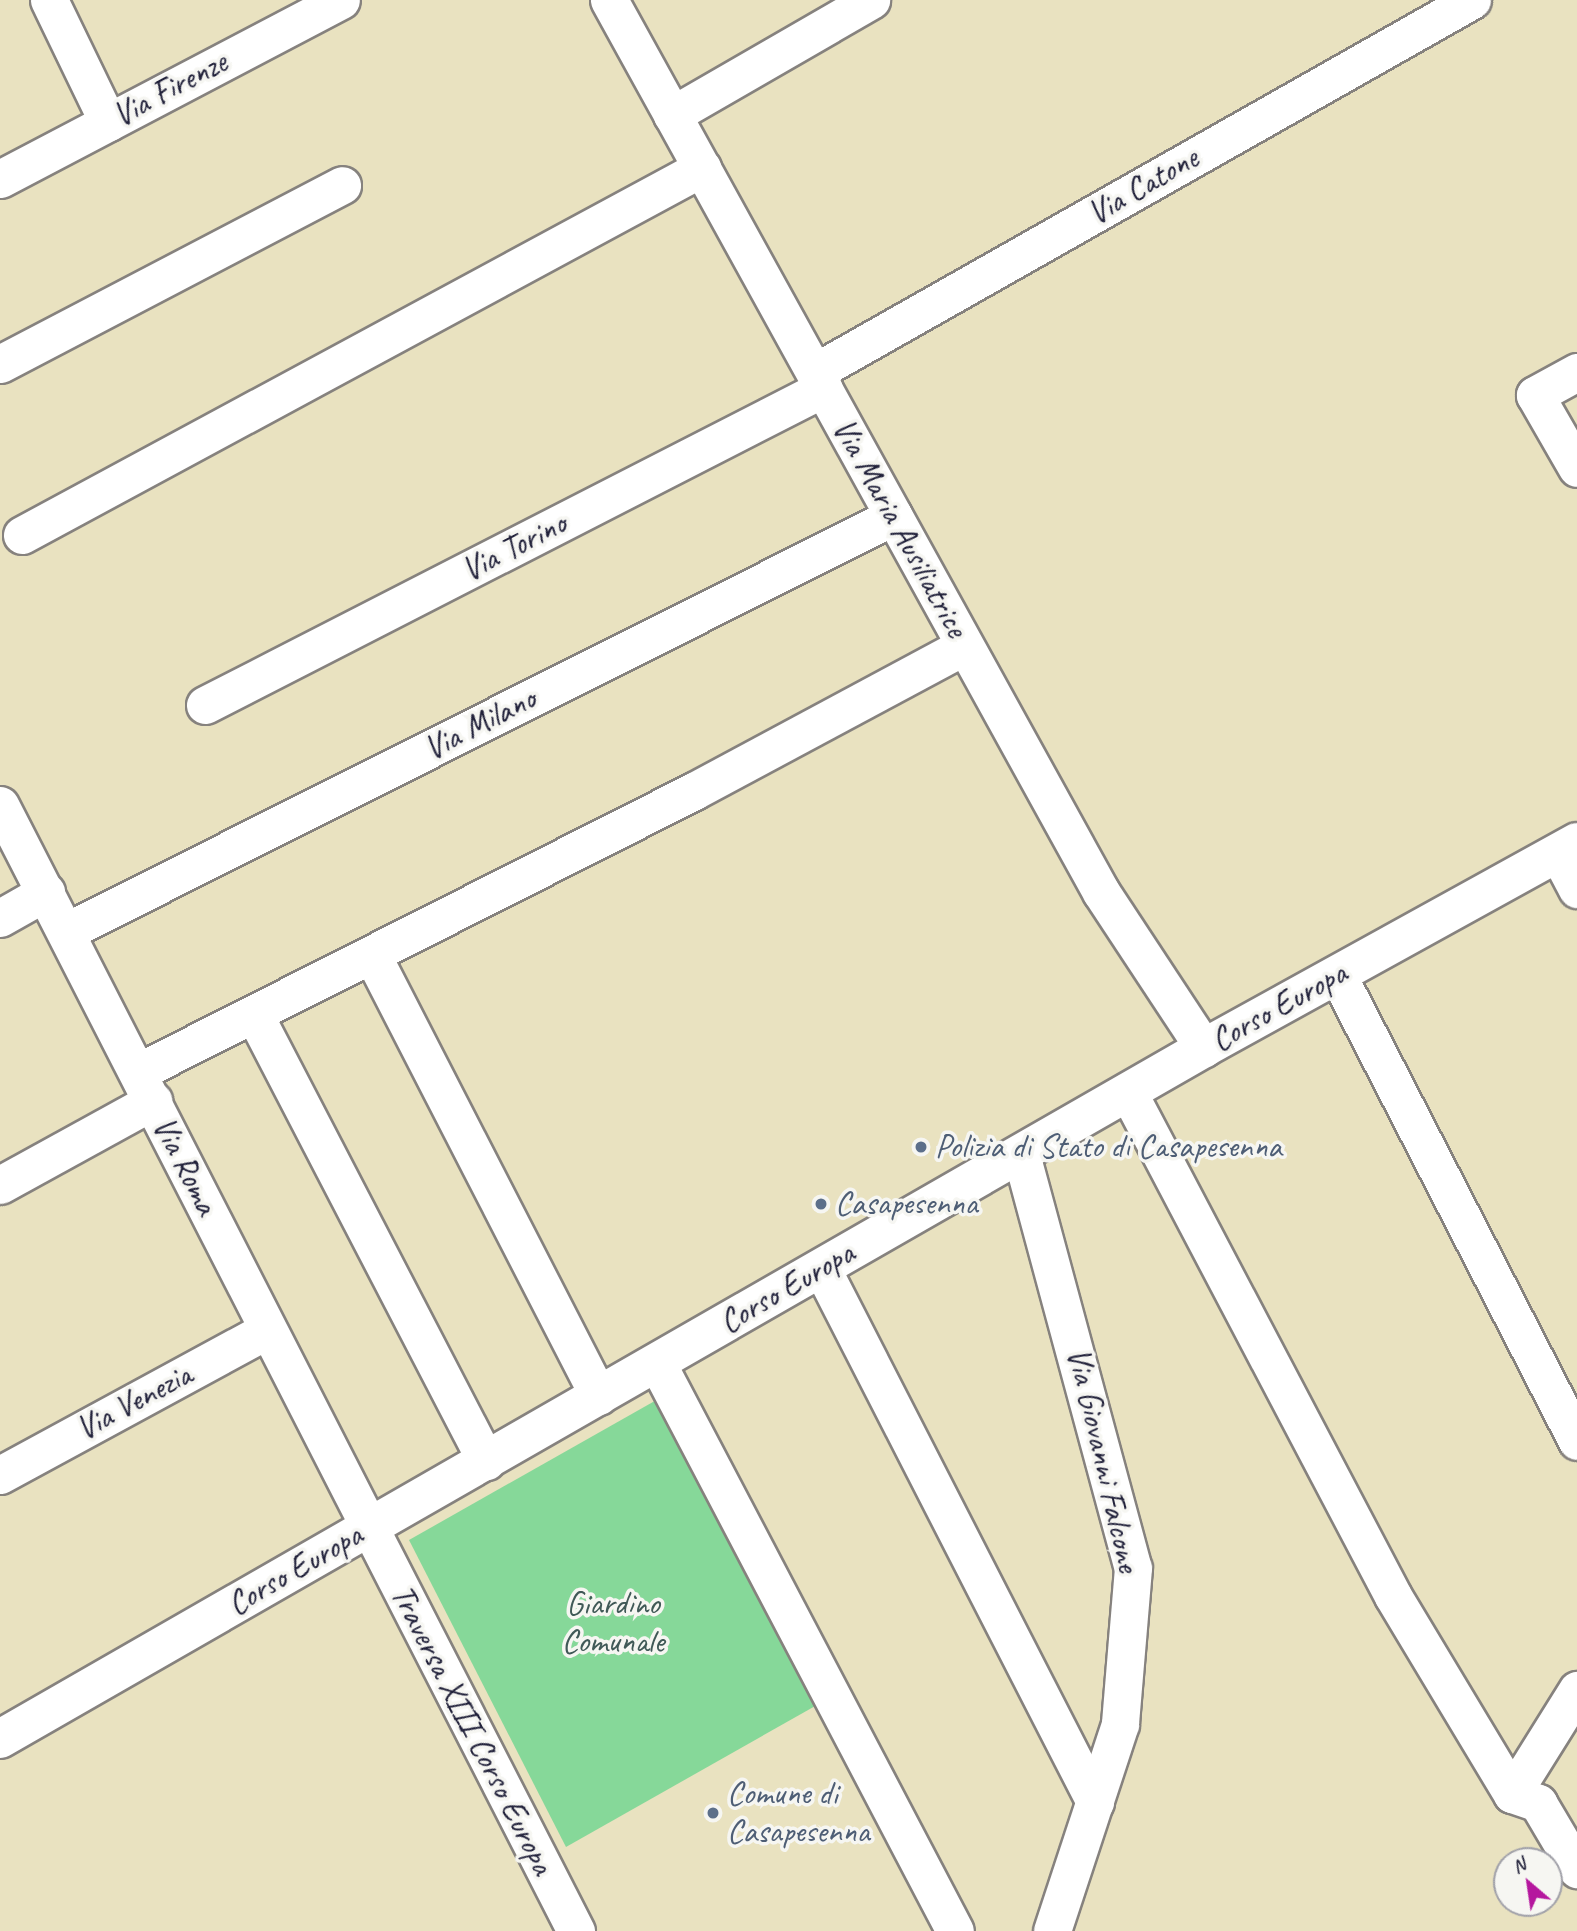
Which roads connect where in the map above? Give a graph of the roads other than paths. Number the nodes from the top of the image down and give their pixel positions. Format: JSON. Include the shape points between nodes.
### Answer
{"nodes":[{"id":1,"x":48,"y":0,"type":"edge"},
{"id":2,"x":341,"y":0,"type":"edge"},
{"id":3,"x":609,"y":0,"type":"edge"},
{"id":4,"x":871,"y":0,"type":"edge"},
{"id":5,"x":1472,"y":0,"type":"edge"},
{"id":6,"x":280,"y":14,"type":"edge"},
{"id":7,"x":673,"y":115,"type":"junction"},
{"id":8,"x":108,"y":122,"type":"junction"},
{"id":9,"x":702,"y":168,"type":"junction"},
{"id":10,"x":0,"y":179,"type":"edge"},
{"id":11,"x":342,"y":185,"type":"dead end"},
{"id":12,"x":0,"y":364,"type":"edge"},
{"id":13,"x":1577,"y":372,"type":"edge"},
{"id":14,"x":819,"y":380,"type":"junction"},
{"id":15,"x":1577,"y":468,"type":"edge"},
{"id":16,"x":894,"y":516,"type":"junction"},
{"id":17,"x":22,"y":535,"type":"dead end"},
{"id":18,"x":964,"y":646,"type":"junction"},
{"id":19,"x":205,"y":705,"type":"dead end"},
{"id":20,"x":0,"y":805,"type":"edge"},
{"id":21,"x":1568,"y":848,"type":"edge"},
{"id":22,"x":1577,"y":889,"type":"edge"},
{"id":23,"x":46,"y":892,"type":"junction"},
{"id":24,"x":0,"y":918,"type":"edge"},
{"id":25,"x":67,"y":931,"type":"junction"},
{"id":26,"x":372,"y":955,"type":"junction"},
{"id":27,"x":1337,"y":974,"type":"junction"},
{"id":28,"x":254,"y":1014,"type":"junction"},
{"id":29,"x":1204,"y":1048,"type":"junction"},
{"id":30,"x":145,"y":1087,"type":"junction"},
{"id":31,"x":1128,"y":1092,"type":"junction"},
{"id":32,"x":1021,"y":1154,"type":"junction"},
{"id":33,"x":0,"y":1185,"type":"edge"},
{"id":34,"x":822,"y":1269,"type":"junction"},
{"id":35,"x":267,"y":1330,"type":"junction"},
{"id":36,"x":657,"y":1363,"type":"junction"},
{"id":37,"x":599,"y":1396,"type":"junction"},
{"id":38,"x":1577,"y":1441,"type":"edge"},
{"id":39,"x":486,"y":1461,"type":"junction"},
{"id":40,"x":0,"y":1475,"type":"edge"},
{"id":41,"x":367,"y":1529,"type":"junction"},
{"id":42,"x":1577,"y":1690,"type":"edge"},
{"id":43,"x":0,"y":1739,"type":"edge"},
{"id":44,"x":1512,"y":1794,"type":"junction"},
{"id":45,"x":1095,"y":1802,"type":"junction"},
{"id":46,"x":1577,"y":1869,"type":"edge"},
{"id":47,"x":941,"y":1926,"type":"edge"},
{"id":48,"x":576,"y":1931,"type":"edge"},
{"id":49,"x":1052,"y":1931,"type":"edge"}],
"edges":[{"from":1,"to":8,"type":"street"},
{"from":2,"to":6,"type":"street","name":"Via Firenze"},
{"from":3,"to":7,"type":"street","name":"Via Maria Ausiliatrice"},
{"from":4,"to":7,"type":"street"},
{"from":5,"to":14,"type":"street","name":"Via Catone"},
{"from":6,"to":8,"type":"street","name":"Via Firenze"},
{"from":7,"to":9,"type":"street","name":"Via Maria Ausiliatrice"},
{"from":8,"to":10,"type":"street","name":"Via Firenze"},
{"from":9,"to":14,"type":"street","name":"Via Maria Ausiliatrice"},
{"from":9,"to":17,"type":"street"},
{"from":11,"to":12,"type":"street"},
{"from":13,"to":15,"type":"street","via":[[1535,395]]},
{"from":14,"to":16,"type":"street","name":"Via Maria Ausiliatrice"},
{"from":14,"to":19,"type":"street","name":"Via Torino"},
{"from":16,"to":18,"type":"street","name":"Via Maria Ausiliatrice"},
{"from":16,"to":25,"type":"street","name":"Via Milano"},
{"from":18,"to":26,"type":"street"},
{"from":18,"to":29,"type":"street","name":"Via Maria Ausiliatrice","via":[[1101,892]]},
{"from":20,"to":23,"type":"street","name":"Via Roma"},
{"from":21,"to":22,"type":"street"},
{"from":21,"to":27,"type":"street","name":"Corso Europa"},
{"from":23,"to":24,"type":"street"},
{"from":23,"to":25,"type":"street","name":"Via Roma"},
{"from":25,"to":30,"type":"street","name":"Via Roma"},
{"from":26,"to":28,"type":"street"},
{"from":26,"to":37,"type":"street"},
{"from":27,"to":29,"type":"street","name":"Corso Europa"},
{"from":27,"to":38,"type":"street"},
{"from":28,"to":30,"type":"street"},
{"from":28,"to":39,"type":"street"},
{"from":29,"to":31,"type":"street","name":"Corso Europa"},
{"from":30,"to":33,"type":"street"},
{"from":30,"to":35,"type":"street","name":"Via Roma"},
{"from":31,"to":32,"type":"street","name":"Corso Europa"},
{"from":31,"to":44,"type":"street","via":[[1393,1596]]},
{"from":32,"to":34,"type":"street","name":"Corso Europa"},
{"from":32,"to":45,"type":"street","name":"Via Giovanni Falcone","via":[[1088,1380],[1133,1568],[1120,1724]]},
{"from":34,"to":36,"type":"street","name":"Corso Europa"},
{"from":34,"to":45,"type":"street"},
{"from":35,"to":40,"type":"street","name":"Via Venezia"},
{"from":35,"to":41,"type":"street","name":"Via Roma"},
{"from":36,"to":37,"type":"street","name":"Corso Europa"},
{"from":36,"to":47,"type":"street"},
{"from":37,"to":39,"type":"street","name":"Corso Europa"},
{"from":39,"to":41,"type":"street","name":"Corso Europa"},
{"from":41,"to":43,"type":"street","name":"Corso Europa"},
{"from":41,"to":48,"type":"street","name":"Traversa XIII Corso Europa"},
{"from":42,"to":44,"type":"street"},
{"from":44,"to":46,"type":"street","via":[[1538,1803]]},
{"from":45,"to":49,"type":"street","name":"Via Giovanni Falcone"}]}
